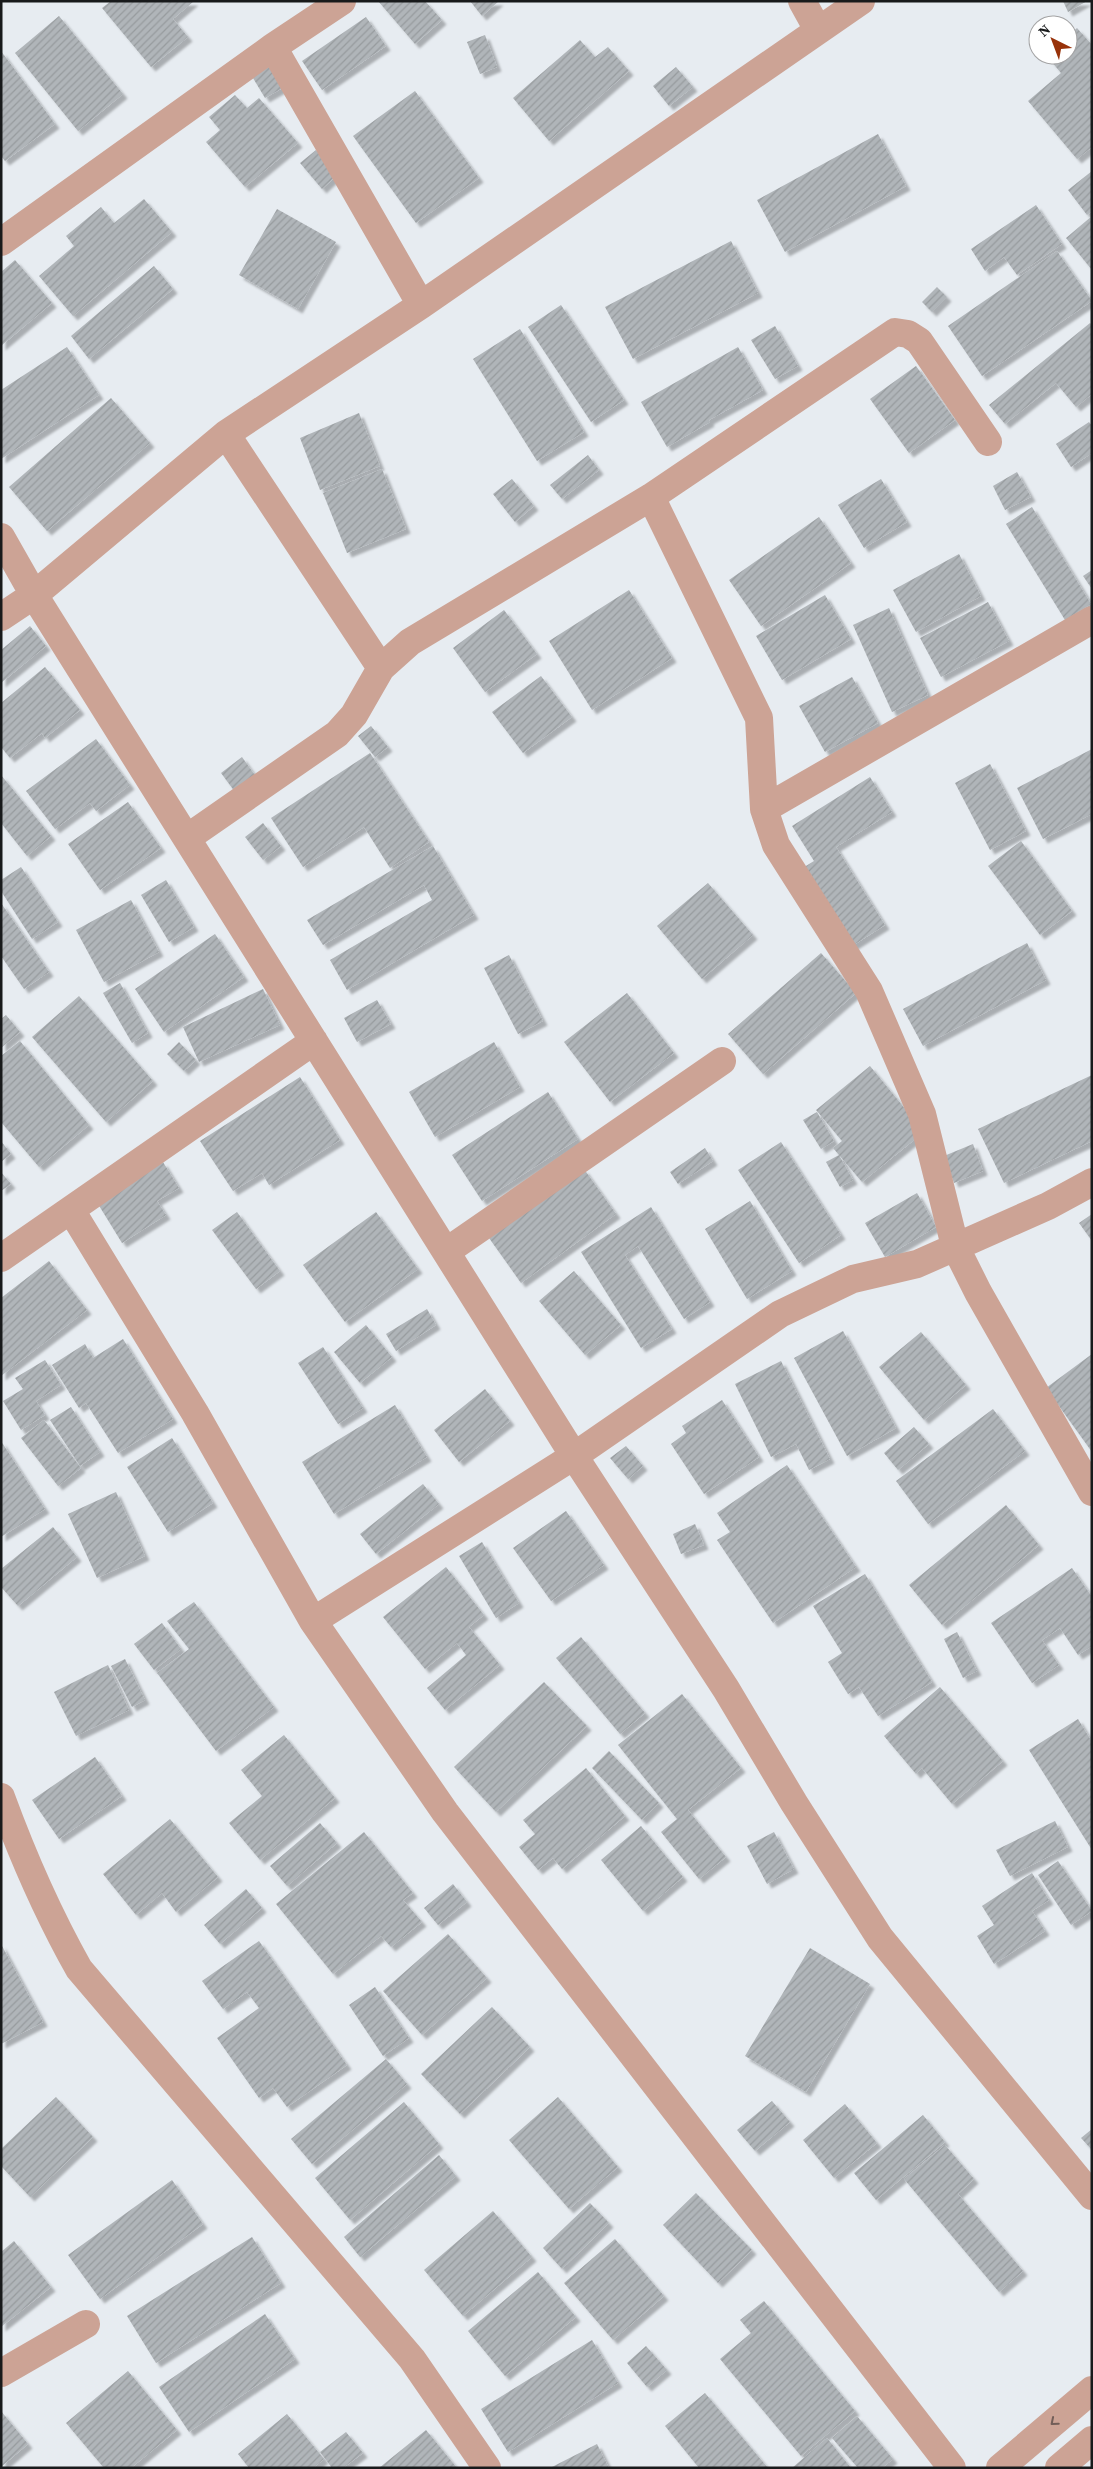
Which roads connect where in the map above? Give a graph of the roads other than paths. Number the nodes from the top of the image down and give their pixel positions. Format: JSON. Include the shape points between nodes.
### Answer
{"nodes":[{"id":1,"x":342,"y":1,"type":"edge"},
{"id":2,"x":802,"y":1,"type":"edge"},
{"id":3,"x":861,"y":1,"type":"edge"},
{"id":4,"x":818,"y":30,"type":"junction"},
{"id":5,"x":274,"y":47,"type":"junction"},
{"id":6,"x":1,"y":242,"type":"edge"},
{"id":7,"x":421,"y":306,"type":"junction"},
{"id":8,"x":226,"y":434,"type":"junction"},
{"id":9,"x":988,"y":442,"type":"dead end"},
{"id":10,"x":651,"y":496,"type":"junction"},
{"id":11,"x":1,"y":537,"type":"edge"},
{"id":12,"x":34,"y":595,"type":"junction"},
{"id":13,"x":1,"y":617,"type":"edge"},
{"id":14,"x":1092,"y":620,"type":"edge"},
{"id":15,"x":381,"y":668,"type":"junction"},
{"id":16,"x":764,"y":809,"type":"junction"},
{"id":17,"x":187,"y":838,"type":"junction"},
{"id":18,"x":314,"y":1041,"type":"junction"},
{"id":19,"x":722,"y":1061,"type":"dead end"},
{"id":20,"x":1092,"y":1182,"type":"edge"},
{"id":21,"x":71,"y":1210,"type":"junction"},
{"id":22,"x":955,"y":1246,"type":"junction"},
{"id":23,"x":447,"y":1251,"type":"junction"},
{"id":24,"x":1,"y":1258,"type":"edge"},
{"id":25,"x":574,"y":1456,"type":"junction"},
{"id":26,"x":1092,"y":1492,"type":"edge"},
{"id":27,"x":313,"y":1621,"type":"junction"},
{"id":28,"x":1,"y":1797,"type":"edge"},
{"id":29,"x":1092,"y":2196,"type":"edge"},
{"id":30,"x":86,"y":2324,"type":"dead end"},
{"id":31,"x":1,"y":2373,"type":"edge"},
{"id":32,"x":1092,"y":2390,"type":"edge"},
{"id":33,"x":1092,"y":2440,"type":"edge"},
{"id":34,"x":488,"y":2468,"type":"edge"},
{"id":35,"x":952,"y":2468,"type":"edge"},
{"id":36,"x":1000,"y":2468,"type":"edge"},
{"id":37,"x":1059,"y":2468,"type":"edge"}],
"edges":[{"from":1,"to":5,"type":"street"},
{"from":2,"to":4,"type":"street"},
{"from":3,"to":4,"type":"street"},
{"from":4,"to":7,"type":"street"},
{"from":5,"to":6,"type":"street"},
{"from":5,"to":7,"type":"street"},
{"from":7,"to":8,"type":"street"},
{"from":8,"to":12,"type":"street"},
{"from":8,"to":15,"type":"street"},
{"from":9,"to":10,"type":"street","via":[[919,341],[908,334],[894,332]]},
{"from":10,"to":15,"type":"street","via":[[410,642]]},
{"from":10,"to":16,"type":"street","via":[[759,718]]},
{"from":11,"to":12,"type":"street"},
{"from":12,"to":13,"type":"street"},
{"from":12,"to":17,"type":"street"},
{"from":14,"to":16,"type":"street"},
{"from":15,"to":17,"type":"street","via":[[354,715],[337,734]]},
{"from":16,"to":22,"type":"street","via":[[776,845],[870,991],[922,1114]]},
{"from":17,"to":18,"type":"street"},
{"from":18,"to":21,"type":"street"},
{"from":18,"to":23,"type":"street"},
{"from":19,"to":23,"type":"street"},
{"from":20,"to":22,"type":"street","via":[[1048,1206]]},
{"from":21,"to":24,"type":"street"},
{"from":21,"to":27,"type":"street","via":[[195,1413]]},
{"from":22,"to":25,"type":"street","via":[[917,1264],[853,1279],[780,1314]]},
{"from":22,"to":26,"type":"street"},
{"from":23,"to":25,"type":"street"},
{"from":25,"to":27,"type":"street"},
{"from":25,"to":29,"type":"street","via":[[726,1689],[880,1938]]},
{"from":27,"to":35,"type":"street","via":[[446,1812]]},
{"from":28,"to":34,"type":"street","via":[[28,1868],[79,1969],[412,2359]]},
{"from":30,"to":31,"type":"street"},
{"from":32,"to":36,"type":"street","one_way":true},
{"from":33,"to":37,"type":"street"}]}
